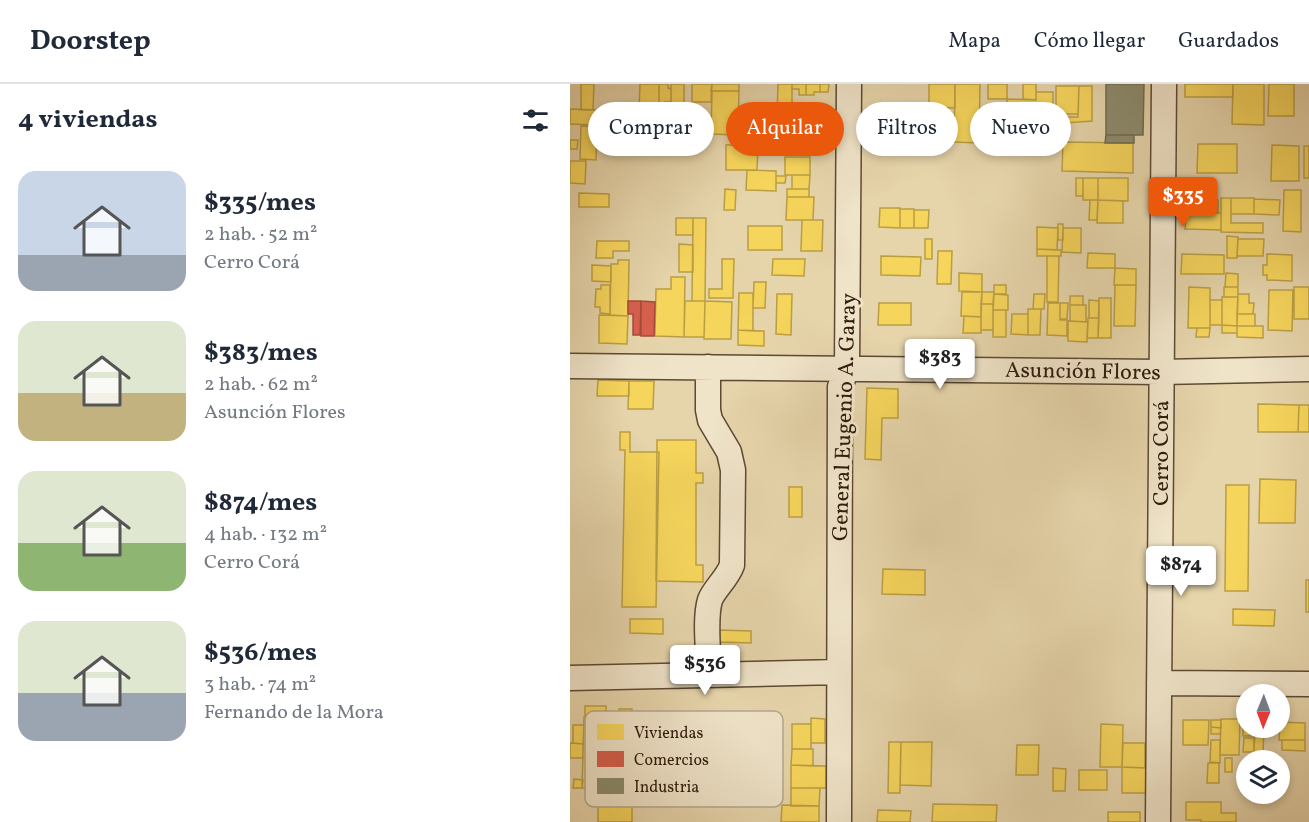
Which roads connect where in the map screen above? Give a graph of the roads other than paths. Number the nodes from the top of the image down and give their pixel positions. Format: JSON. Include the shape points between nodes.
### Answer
{"nodes":[{"id":1,"x":849,"y":84,"type":"edge"},
{"id":2,"x":1164,"y":84,"type":"edge"},
{"id":3,"x":570,"y":366,"type":"edge"},
{"id":4,"x":708,"y":367,"type":"junction"},
{"id":5,"x":847,"y":368,"type":"junction"},
{"id":6,"x":1309,"y":369,"type":"edge"},
{"id":7,"x":1161,"y":372,"type":"junction"},
{"id":8,"x":838,"y":672,"type":"junction"},
{"id":9,"x":709,"y":675,"type":"junction"},
{"id":10,"x":570,"y":678,"type":"edge"},
{"id":11,"x":1159,"y":683,"type":"junction"},
{"id":12,"x":1309,"y":684,"type":"edge"},
{"id":13,"x":839,"y":822,"type":"edge"},
{"id":14,"x":1158,"y":822,"type":"edge"}],
"edges":[{"from":1,"to":5,"type":"street","name":"General Eugenio A. Garay"},
{"from":2,"to":7,"type":"street","name":"Cerro Corá"},
{"from":3,"to":4,"type":"street","name":"Asunción Flores"},
{"from":4,"to":5,"type":"street","name":"Asunción Flores"},
{"from":4,"to":9,"type":"street","via":[[710,420],[729,452],[733,470],[732,565],[711,598],[708,611]]},
{"from":5,"to":7,"type":"street","name":"Asunción Flores"},
{"from":5,"to":8,"type":"street","name":"General Eugenio A. Garay","via":[[840,387]]},
{"from":6,"to":7,"type":"street","name":"Asunción Flores"},
{"from":7,"to":11,"type":"street","name":"Cerro Corá"},
{"from":8,"to":9,"type":"street"},
{"from":8,"to":13,"type":"street","name":"General Eugenio A. Garay"},
{"from":9,"to":10,"type":"street"},
{"from":11,"to":12,"type":"street"},
{"from":11,"to":14,"type":"street","name":"Cerro Corá"}]}
